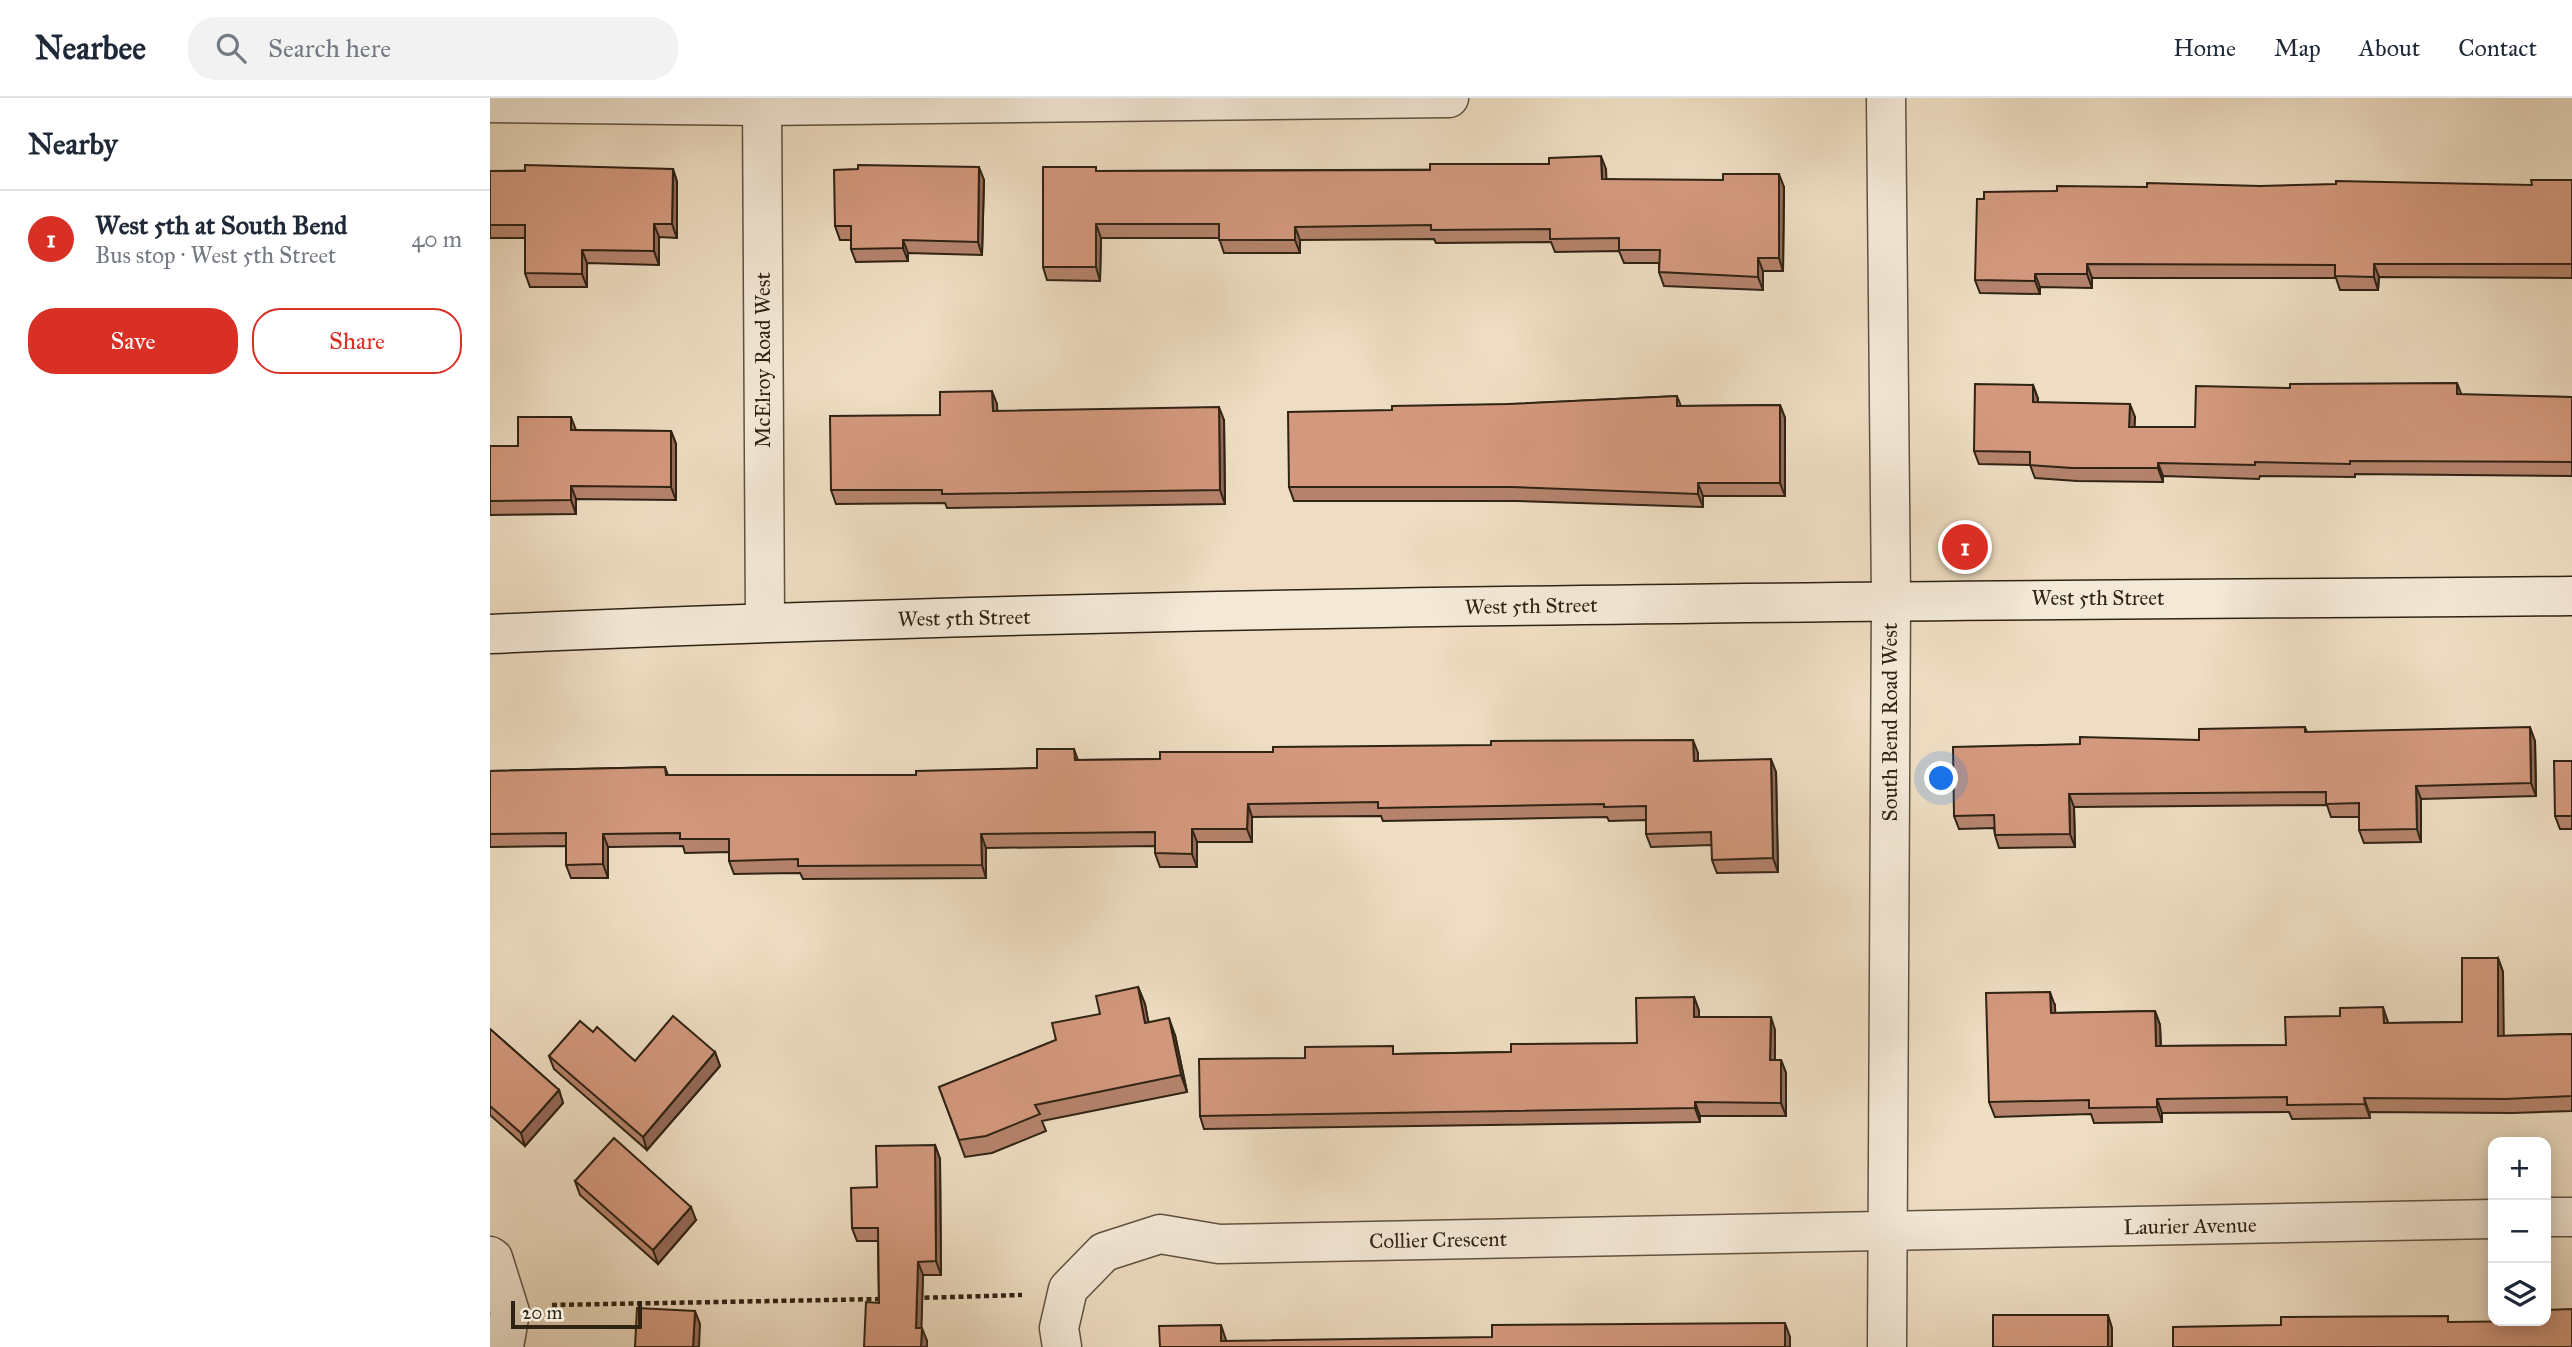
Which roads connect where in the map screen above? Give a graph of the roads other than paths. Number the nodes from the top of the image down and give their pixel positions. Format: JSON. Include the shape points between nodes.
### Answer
{"nodes":[{"id":1,"x":1449,"y":98,"type":"edge"},
{"id":2,"x":1886,"y":98,"type":"edge"},
{"id":3,"x":762,"y":102,"type":"edge"},
{"id":4,"x":490,"y":103,"type":"edge"},
{"id":5,"x":2572,"y":596,"type":"edge"},
{"id":6,"x":1891,"y":599,"type":"junction"},
{"id":7,"x":765,"y":622,"type":"junction"},
{"id":8,"x":490,"y":634,"type":"edge"},
{"id":9,"x":2551,"y":1217,"type":"edge"},
{"id":10,"x":2572,"y":1217,"type":"edge"},
{"id":11,"x":2488,"y":1219,"type":"edge"},
{"id":12,"x":1886,"y":1233,"type":"junction"},
{"id":13,"x":490,"y":1256,"type":"edge"},
{"id":14,"x":507,"y":1329,"type":"edge"},
{"id":15,"x":1062,"y":1347,"type":"edge"},
{"id":16,"x":1887,"y":1347,"type":"edge"}],
"edges":[{"from":1,"to":3,"type":"street"},
{"from":2,"to":6,"type":"street","name":"South Bend Road West"},
{"from":3,"to":4,"type":"street"},
{"from":3,"to":7,"type":"street","name":"McElroy Road West"},
{"from":5,"to":6,"type":"street","name":"West 5th Street"},
{"from":6,"to":7,"type":"street","name":"West 5th Street"},
{"from":6,"to":12,"type":"street","name":"South Bend Road West"},
{"from":7,"to":8,"type":"street","name":"West 5th Street"},
{"from":9,"to":10,"type":"street"},
{"from":11,"to":12,"type":"street","name":"Laurier Avenue"},
{"from":12,"to":15,"type":"street","name":"Collier Crescent","via":[[1219,1244],[1160,1234],[1104,1252],[1068,1289],[1059,1328]]},
{"from":12,"to":16,"type":"street","name":"South Bend Road West"},
{"from":13,"to":14,"type":"street"}]}
